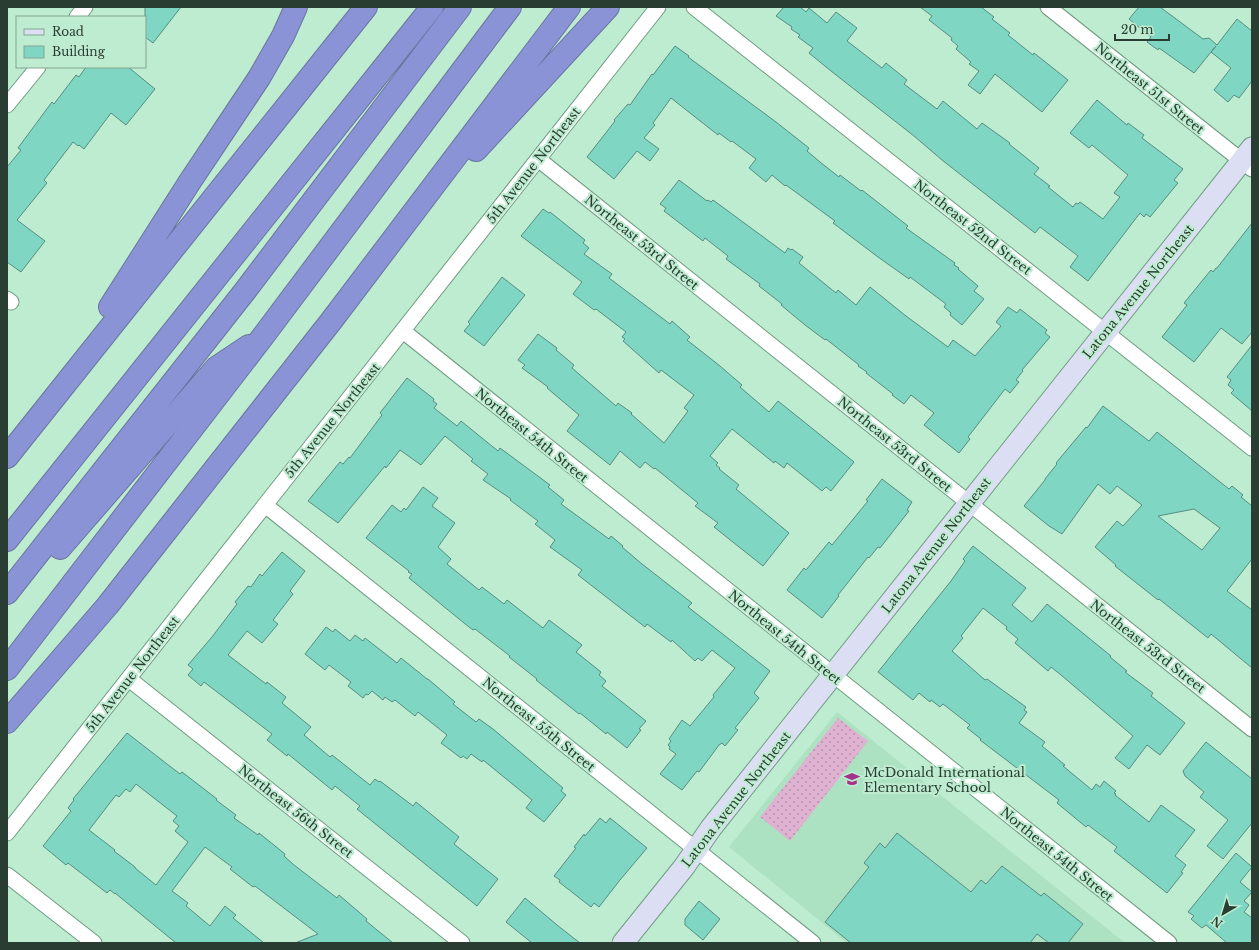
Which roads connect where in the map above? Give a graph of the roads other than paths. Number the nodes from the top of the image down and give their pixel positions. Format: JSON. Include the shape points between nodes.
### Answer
{"nodes":[{"id":1,"x":85,"y":7,"type":"edge"},
{"id":2,"x":296,"y":7,"type":"edge"},
{"id":3,"x":366,"y":7,"type":"edge"},
{"id":4,"x":432,"y":7,"type":"edge"},
{"id":5,"x":460,"y":7,"type":"edge"},
{"id":6,"x":510,"y":7,"type":"edge"},
{"id":7,"x":569,"y":7,"type":"edge"},
{"id":8,"x":608,"y":7,"type":"edge"},
{"id":9,"x":658,"y":7,"type":"edge"},
{"id":10,"x":694,"y":7,"type":"edge"},
{"id":11,"x":1048,"y":7,"type":"edge"},
{"id":12,"x":79,"y":16,"type":"edge"},
{"id":13,"x":37,"y":68,"type":"edge"},
{"id":14,"x":7,"y":105,"type":"edge"},
{"id":15,"x":538,"y":159,"type":"junction"},
{"id":16,"x":1249,"y":159,"type":"edge"},
{"id":17,"x":332,"y":320,"type":"junction"},
{"id":18,"x":403,"y":331,"type":"junction"},
{"id":19,"x":1105,"y":331,"type":"junction"},
{"id":20,"x":264,"y":335,"type":"junction"},
{"id":21,"x":48,"y":404,"type":"junction"},
{"id":22,"x":1252,"y":448,"type":"edge"},
{"id":23,"x":7,"y":457,"type":"edge"},
{"id":24,"x":265,"y":504,"type":"junction"},
{"id":25,"x":969,"y":504,"type":"junction"},
{"id":26,"x":7,"y":540,"type":"edge"},
{"id":27,"x":7,"y":593,"type":"edge"},
{"id":28,"x":7,"y":610,"type":"edge"},
{"id":29,"x":7,"y":669,"type":"edge"},
{"id":30,"x":832,"y":675,"type":"junction"},
{"id":31,"x":129,"y":679,"type":"junction"},
{"id":32,"x":7,"y":722,"type":"edge"},
{"id":33,"x":1252,"y":729,"type":"edge"},
{"id":34,"x":7,"y":833,"type":"edge"},
{"id":35,"x":697,"y":850,"type":"junction"},
{"id":36,"x":7,"y":875,"type":"edge"},
{"id":37,"x":94,"y":943,"type":"edge"},
{"id":38,"x":462,"y":943,"type":"edge"},
{"id":39,"x":623,"y":943,"type":"edge"},
{"id":40,"x":813,"y":943,"type":"edge"},
{"id":41,"x":1168,"y":943,"type":"edge"}],
"edges":[{"from":1,"to":12,"type":"street"},
{"from":2,"to":21,"type":"highway","via":[[259,78]]},
{"from":3,"to":21,"type":"highway"},
{"from":4,"to":26,"type":"highway"},
{"from":5,"to":27,"type":"highway","via":[[245,291]]},
{"from":6,"to":20,"type":"highway"},
{"from":7,"to":17,"type":"highway"},
{"from":8,"to":17,"type":"highway","via":[[456,172]]},
{"from":9,"to":15,"type":"street","name":"5th Avenue Northeast"},
{"from":10,"to":19,"type":"street","name":"Northeast 52nd Street"},
{"from":11,"to":16,"type":"street","name":"Northeast 51st Street"},
{"from":13,"to":14,"type":"street"},
{"from":15,"to":18,"type":"street","name":"5th Avenue Northeast"},
{"from":15,"to":25,"type":"street","name":"Northeast 53rd Street"},
{"from":16,"to":19,"type":"street","name":"Latona Avenue Northeast"},
{"from":17,"to":32,"type":"highway","via":[[108,605]]},
{"from":18,"to":24,"type":"street","name":"5th Avenue Northeast"},
{"from":18,"to":30,"type":"street","name":"Northeast 54th Street"},
{"from":19,"to":22,"type":"street","name":"Northeast 52nd Street"},
{"from":19,"to":25,"type":"street","name":"Latona Avenue Northeast"},
{"from":20,"to":28,"type":"highway","via":[[216,368]]},
{"from":20,"to":29,"type":"highway"},
{"from":21,"to":23,"type":"highway"},
{"from":24,"to":31,"type":"street","name":"5th Avenue Northeast"},
{"from":24,"to":35,"type":"street","name":"Northeast 55th Street"},
{"from":25,"to":30,"type":"street","name":"Latona Avenue Northeast"},
{"from":25,"to":33,"type":"street","name":"Northeast 53rd Street"},
{"from":30,"to":35,"type":"street","name":"Latona Avenue Northeast","via":[[711,828]]},
{"from":30,"to":41,"type":"street","name":"Northeast 54th Street"},
{"from":31,"to":34,"type":"street","name":"5th Avenue Northeast"},
{"from":31,"to":38,"type":"street","name":"Northeast 56th Street"},
{"from":35,"to":39,"type":"street","name":"Latona Avenue Northeast"},
{"from":35,"to":40,"type":"street","name":"Northeast 55th Street"},
{"from":36,"to":37,"type":"street"}]}
